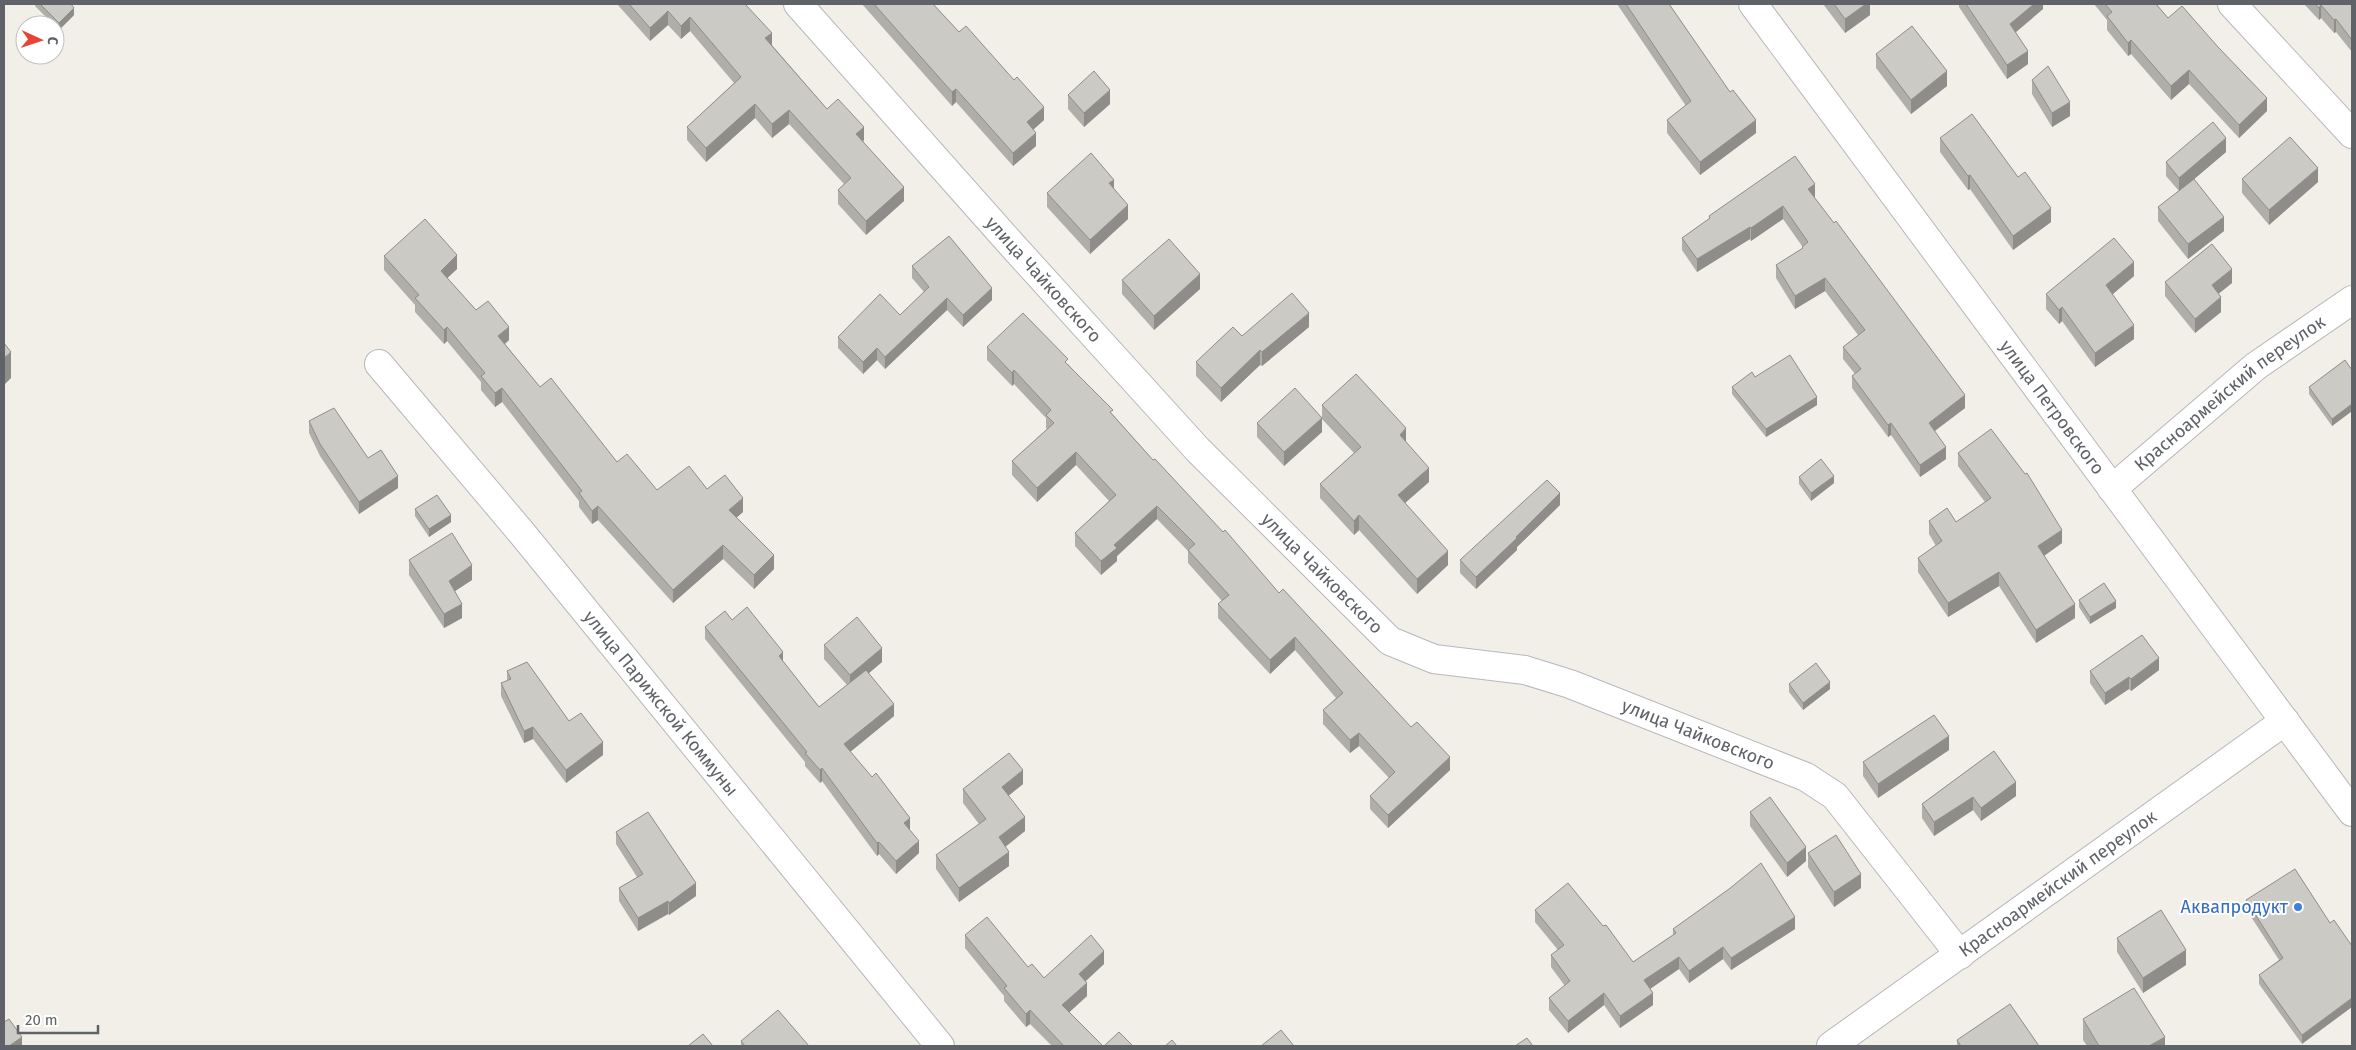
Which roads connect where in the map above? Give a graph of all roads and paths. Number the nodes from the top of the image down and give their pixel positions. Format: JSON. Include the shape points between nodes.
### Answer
{"nodes":[{"id":1,"x":798,"y":4,"type":"edge"},
{"id":2,"x":1753,"y":4,"type":"edge"},
{"id":3,"x":2232,"y":4,"type":"edge"},
{"id":4,"x":2352,"y":134,"type":"edge"},
{"id":5,"x":2352,"y":300,"type":"edge"},
{"id":6,"x":379,"y":364,"type":"dead end"},
{"id":7,"x":2112,"y":489,"type":"junction"},
{"id":8,"x":2285,"y":722,"type":"junction"},
{"id":9,"x":2352,"y":812,"type":"edge"},
{"id":10,"x":1960,"y":955,"type":"junction"},
{"id":11,"x":940,"y":1046,"type":"edge"},
{"id":12,"x":1831,"y":1046,"type":"edge"}],
"edges":[{"from":1,"to":10,"type":"street","name":"улица Чайковского","via":[[1198,450],[1390,641],[1434,659],[1525,670],[1570,684],[1806,777],[1835,796]]},
{"from":2,"to":7,"type":"street","name":"улица Петровского"},
{"from":3,"to":4,"type":"street"},
{"from":5,"to":7,"type":"street","name":"Красноармейский переулок","via":[[2256,366]]},
{"from":6,"to":11,"type":"street","name":"улица Парижской Коммуны","via":[[522,532]]},
{"from":7,"to":8,"type":"street","name":"улица Петровского"},
{"from":8,"to":9,"type":"street","name":"улица Петровского"},
{"from":8,"to":10,"type":"street","name":"Красноармейский переулок"},
{"from":10,"to":12,"type":"street","name":"Красноармейский переулок"}]}
